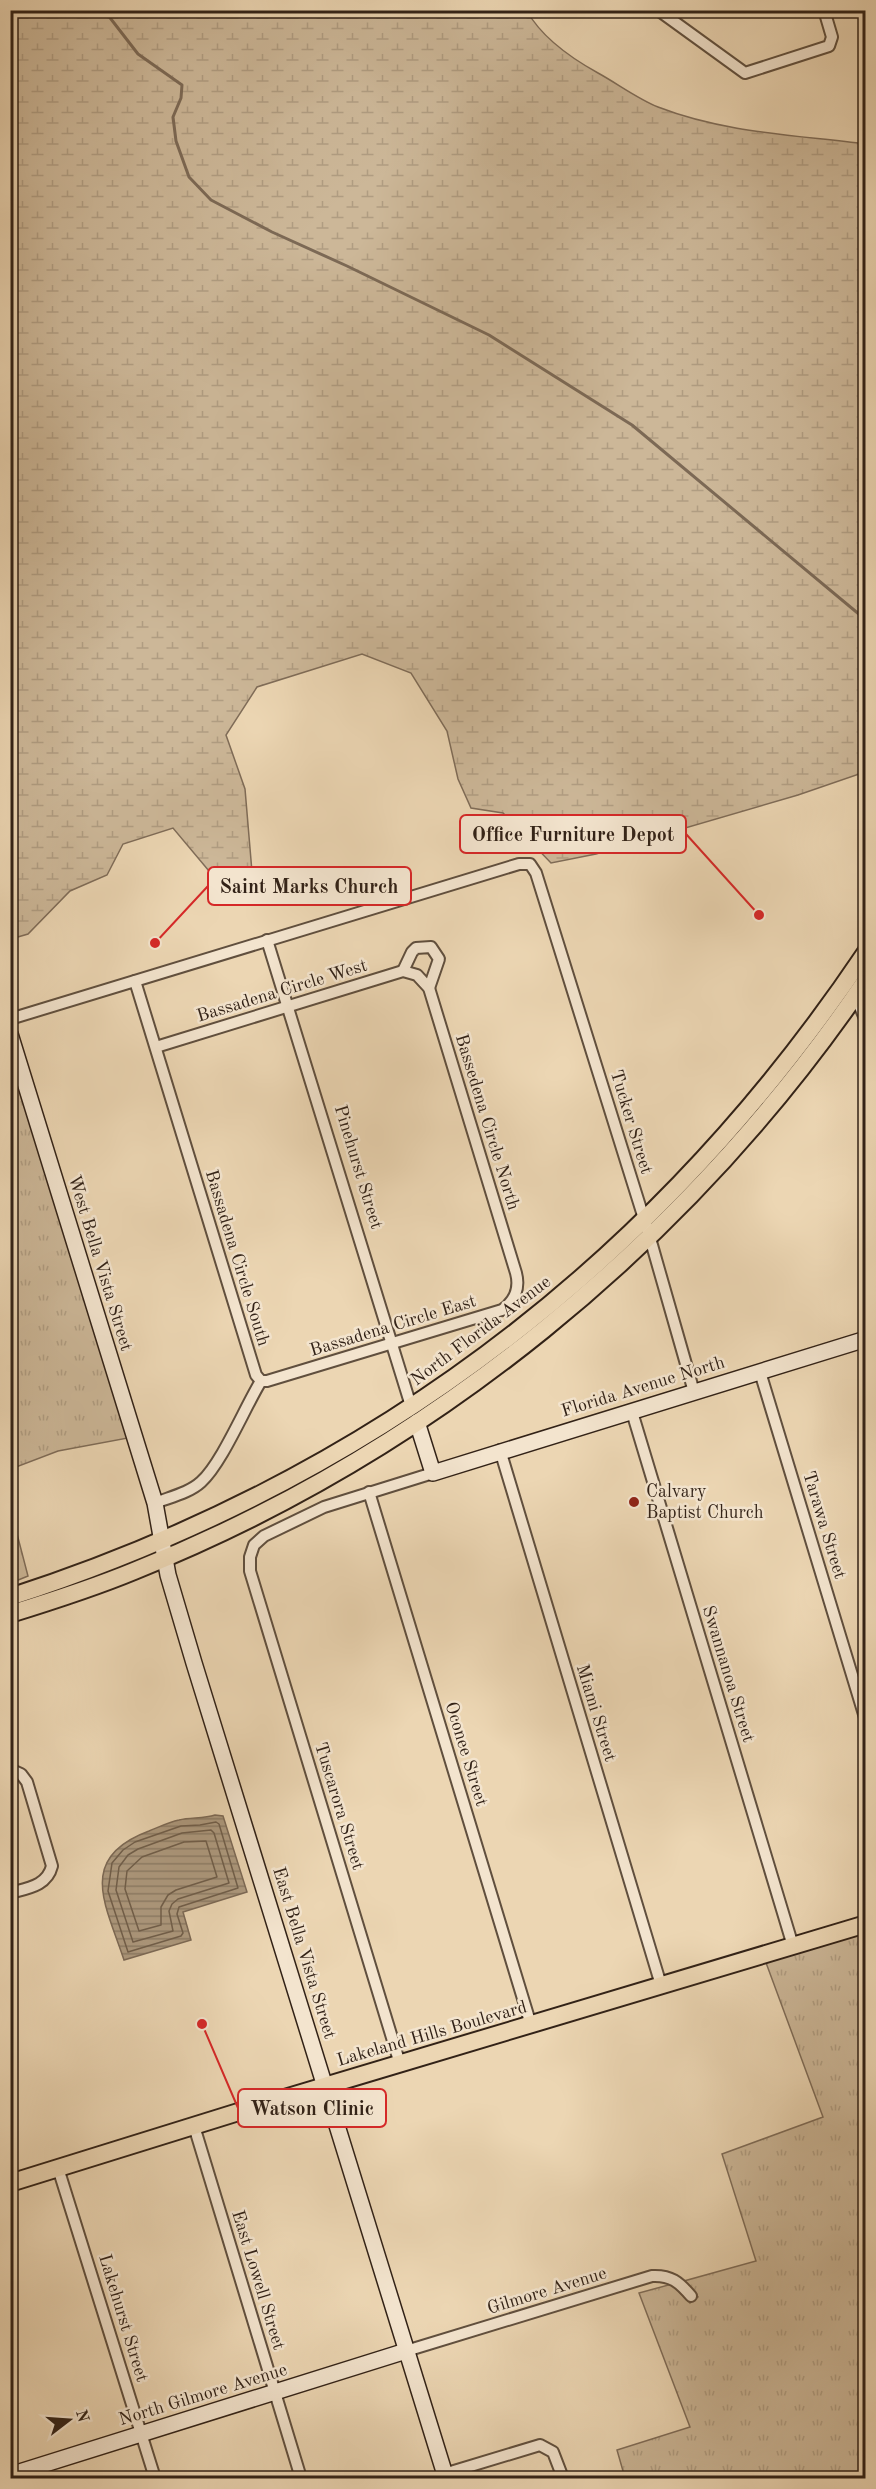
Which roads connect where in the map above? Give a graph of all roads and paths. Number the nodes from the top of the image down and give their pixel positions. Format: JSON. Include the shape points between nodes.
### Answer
{"nodes":[{"id":1,"x":658,"y":10,"type":"edge"},
{"id":2,"x":824,"y":10,"type":"edge"},
{"id":3,"x":267,"y":940,"type":"junction"},
{"id":4,"x":866,"y":952,"type":"edge"},
{"id":5,"x":866,"y":964,"type":"edge"},
{"id":6,"x":403,"y":971,"type":"junction"},
{"id":7,"x":866,"y":980,"type":"edge"},
{"id":8,"x":135,"y":981,"type":"junction"},
{"id":9,"x":429,"y":988,"type":"junction"},
{"id":10,"x":855,"y":995,"type":"junction"},
{"id":11,"x":288,"y":1006,"type":"junction"},
{"id":12,"x":10,"y":1019,"type":"edge"},
{"id":13,"x":866,"y":1021,"type":"edge"},
{"id":14,"x":10,"y":1034,"type":"edge"},
{"id":15,"x":156,"y":1047,"type":"junction"},
{"id":16,"x":816,"y":1048,"type":"junction"},
{"id":17,"x":644,"y":1220,"type":"junction"},
{"id":18,"x":650,"y":1238,"type":"junction"},
{"id":19,"x":518,"y":1282,"type":"joint"},
{"id":20,"x":866,"y":1339,"type":"edge"},
{"id":21,"x":392,"y":1343,"type":"junction"},
{"id":22,"x":760,"y":1372,"type":"junction"},
{"id":23,"x":261,"y":1380,"type":"junction"},
{"id":24,"x":694,"y":1392,"type":"junction"},
{"id":25,"x":632,"y":1412,"type":"junction"},
{"id":26,"x":414,"y":1414,"type":"junction"},
{"id":27,"x":500,"y":1450,"type":"junction"},
{"id":28,"x":433,"y":1473,"type":"junction"},
{"id":29,"x":369,"y":1492,"type":"junction"},
{"id":30,"x":155,"y":1503,"type":"junction"},
{"id":31,"x":164,"y":1550,"type":"junction"},
{"id":32,"x":10,"y":1598,"type":"edge"},
{"id":33,"x":10,"y":1614,"type":"edge"},
{"id":34,"x":866,"y":1721,"type":"edge"},
{"id":35,"x":14,"y":1771,"type":"edge"},
{"id":36,"x":10,"y":1893,"type":"edge"},
{"id":37,"x":866,"y":1924,"type":"edge"},
{"id":38,"x":793,"y":1947,"type":"junction"},
{"id":39,"x":661,"y":1985,"type":"junction"},
{"id":40,"x":531,"y":2025,"type":"junction"},
{"id":41,"x":400,"y":2064,"type":"junction"},
{"id":42,"x":324,"y":2086,"type":"junction"},
{"id":43,"x":194,"y":2126,"type":"junction"},
{"id":44,"x":58,"y":2168,"type":"junction"},
{"id":45,"x":10,"y":2183,"type":"edge"},
{"id":46,"x":691,"y":2296,"type":"dead end"},
{"id":47,"x":406,"y":2351,"type":"junction"},
{"id":48,"x":275,"y":2393,"type":"junction"},
{"id":49,"x":142,"y":2434,"type":"junction"},
{"id":50,"x":10,"y":2475,"type":"edge"},
{"id":51,"x":445,"y":2476,"type":"edge"},
{"id":52,"x":155,"y":2478,"type":"edge"},
{"id":53,"x":301,"y":2478,"type":"edge"},
{"id":54,"x":563,"y":2478,"type":"edge"}],
"edges":[{"from":1,"to":2,"type":"street","via":[[746,72],[829,46],[832,37]]},
{"from":3,"to":8,"type":"street"},
{"from":3,"to":11,"type":"street","name":"Pinehurst Street"},
{"from":3,"to":17,"type":"street","name":"Tucker Street","via":[[519,864],[530,864]]},
{"from":4,"to":17,"type":"main road","name":"North Florida Avenue","via":[[811,1031],[739,1120]]},
{"from":5,"to":16,"type":"main road","via":[[816,1038]]},
{"from":6,"to":9,"type":"street","name":"Bassedena Circle North","via":[[417,975]]},
{"from":6,"to":9,"type":"street","via":[[416,948],[431,947],[438,959]]},
{"from":6,"to":11,"type":"street","name":"Bassadena Circle West"},
{"from":7,"to":10,"type":"main road","name":"North Florida Avenue"},
{"from":8,"to":12,"type":"street"},
{"from":8,"to":15,"type":"street","name":"Bassadena Circle South"},
{"from":9,"to":19,"type":"street","name":"Bassedena Circle North"},
{"from":10,"to":13,"type":"street"},
{"from":10,"to":16,"type":"main road","name":"North Florida Avenue"},
{"from":11,"to":15,"type":"street","name":"Bassadena Circle West"},
{"from":11,"to":21,"type":"street","name":"Pinehurst Street"},
{"from":14,"to":30,"type":"street","name":"West Bella Vista Street"},
{"from":15,"to":23,"type":"street","name":"Bassadena Circle South","via":[[256,1375]]},
{"from":16,"to":18,"type":"main road","name":"North Florida Avenue","via":[[758,1123]]},
{"from":17,"to":18,"type":"street","name":"Tucker Street"},
{"from":17,"to":26,"type":"main road","name":"North Florida Avenue","via":[[597,1265]]},
{"from":18,"to":24,"type":"street","name":"Tucker Street"},
{"from":18,"to":26,"type":"main road","name":"North Florida Avenue","via":[[536,1336]]},
{"from":19,"to":21,"type":"street","name":"Bassadena Circle East","via":[[513,1299],[501,1310]]},
{"from":20,"to":22,"type":"street","name":"Florida Avenue North"},
{"from":21,"to":23,"type":"street","name":"Bassadena Circle East"},
{"from":21,"to":26,"type":"street","name":"Pinehurst Street"},
{"from":22,"to":24,"type":"street","name":"Florida Avenue North"},
{"from":22,"to":34,"type":"street","name":"Tarawa Street"},
{"from":23,"to":30,"type":"street","via":[[201,1482]]},
{"from":24,"to":25,"type":"street","name":"Florida Avenue North"},
{"from":25,"to":27,"type":"street","name":"Florida Avenue North"},
{"from":25,"to":38,"type":"street","name":"Swannanoa Street"},
{"from":26,"to":28,"type":"street","name":"Pinehurst Street"},
{"from":26,"to":31,"type":"main road","name":"North Florida Avenue"},
{"from":27,"to":28,"type":"street","name":"Florida Avenue North"},
{"from":27,"to":39,"type":"street","name":"Miami Street"},
{"from":28,"to":29,"type":"street"},
{"from":29,"to":40,"type":"street","name":"Oconee Street"},
{"from":29,"to":41,"type":"street","name":"Tuscarora Street","via":[[324,1507],[264,1536],[254,1545],[250,1572]]},
{"from":30,"to":31,"type":"street","name":"West Bella Vista Street"},
{"from":31,"to":32,"type":"main road","name":"North Florida Avenue"},
{"from":31,"to":33,"type":"main road","name":"North Florida Avenue","via":[[70,1595]]},
{"from":31,"to":42,"type":"street","name":"East Bella Vista Street","via":[[194,1663]]},
{"from":35,"to":36,"type":"street","via":[[27,1782],[51,1860],[50,1876],[45,1881]]},
{"from":37,"to":38,"type":"main road","name":"Lakeland Hills Boulevard"},
{"from":38,"to":39,"type":"main road","name":"Lakeland Hills Boulevard"},
{"from":39,"to":40,"type":"main road","name":"Lakeland Hills Boulevard"},
{"from":40,"to":41,"type":"main road","name":"Lakeland Hills Boulevard"},
{"from":41,"to":42,"type":"main road","name":"Lakeland Hills Boulevard"},
{"from":42,"to":43,"type":"main road","name":"Lakeland Hills Boulevard"},
{"from":42,"to":47,"type":"street","name":"East Bella Vista Street"},
{"from":43,"to":44,"type":"main road","name":"Lakeland Hills Boulevard"},
{"from":43,"to":48,"type":"street","name":"East Lowell Street"},
{"from":44,"to":45,"type":"main road","name":"Lakeland Hills Boulevard"},
{"from":44,"to":49,"type":"street","name":"Lakehurst Street"},
{"from":46,"to":47,"type":"street","name":"Gilmore Avenue","via":[[675,2279],[652,2276]]},
{"from":47,"to":48,"type":"street","name":"North Gilmore Avenue"},
{"from":47,"to":51,"type":"street","name":"East Bella Vista Street"},
{"from":48,"to":49,"type":"street","name":"North Gilmore Avenue"},
{"from":48,"to":53,"type":"street","name":"East Lowell Street"},
{"from":49,"to":50,"type":"street","name":"North Gilmore Avenue"},
{"from":49,"to":52,"type":"street","name":"Lakehurst Street"},
{"from":51,"to":54,"type":"street","via":[[540,2445],[553,2452]]}]}
